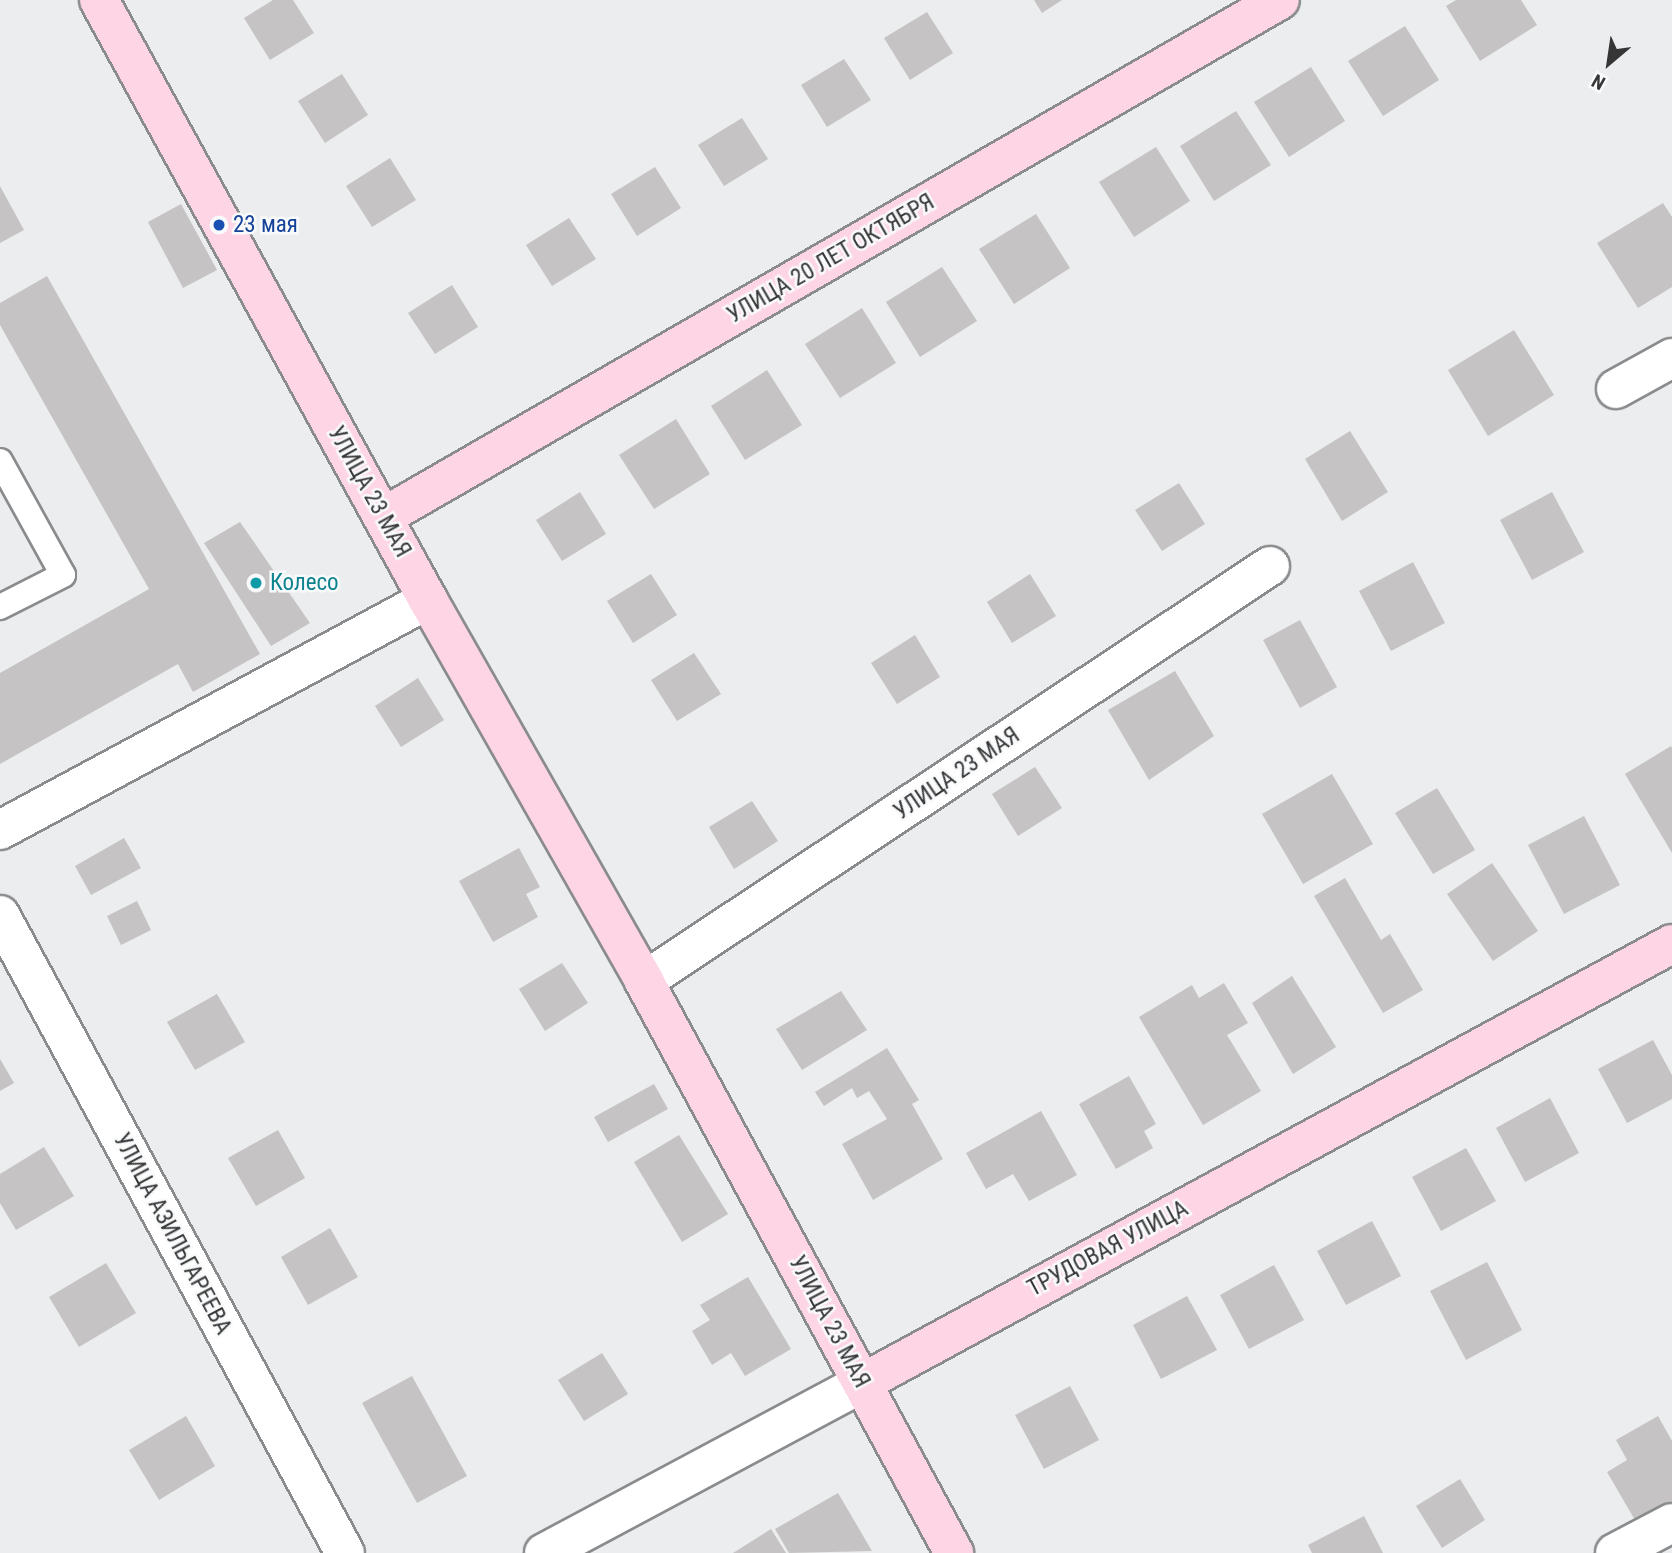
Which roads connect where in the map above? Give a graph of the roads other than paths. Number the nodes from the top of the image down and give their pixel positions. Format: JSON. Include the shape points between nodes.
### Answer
{"nodes":[{"id":1,"x":99,"y":0,"type":"edge"},
{"id":2,"x":1280,"y":0,"type":"edge"},
{"id":3,"x":1672,"y":358,"type":"edge"},
{"id":4,"x":1616,"y":389,"type":"dead end"},
{"id":5,"x":0,"y":461,"type":"edge"},
{"id":6,"x":383,"y":517,"type":"junction"},
{"id":7,"x":1270,"y":566,"type":"dead end"},
{"id":8,"x":428,"y":600,"type":"junction"},
{"id":9,"x":0,"y":607,"type":"edge"},
{"id":10,"x":0,"y":830,"type":"edge"},
{"id":11,"x":0,"y":915,"type":"edge"},
{"id":12,"x":1672,"y":944,"type":"edge"},
{"id":13,"x":644,"y":981,"type":"junction"},
{"id":14,"x":862,"y":1383,"type":"junction"},
{"id":15,"x":1672,"y":1523,"type":"edge"},
{"id":16,"x":345,"y":1553,"type":"edge"},
{"id":17,"x":544,"y":1553,"type":"edge"},
{"id":18,"x":954,"y":1553,"type":"edge"},
{"id":19,"x":1615,"y":1553,"type":"edge"}],
"edges":[{"from":1,"to":6,"type":"main road","name":"УЛИЦА 23 МАЯ"},
{"from":2,"to":6,"type":"main road","name":"УЛИЦА 20 ЛЕТ ОКТЯБРЯ"},
{"from":3,"to":4,"type":"street"},
{"from":5,"to":9,"type":"lane","via":[[63,575]]},
{"from":6,"to":8,"type":"main road","name":"УЛИЦА 23 МАЯ"},
{"from":7,"to":13,"type":"street","name":"УЛИЦА 23 МАЯ"},
{"from":8,"to":10,"type":"street"},
{"from":8,"to":13,"type":"main road","name":"УЛИЦА 23 МАЯ"},
{"from":11,"to":16,"type":"street","name":"УЛИЦА АЗИЛЬГАРЕЕВА"},
{"from":12,"to":14,"type":"main road","name":"ТРУДОВАЯ УЛИЦА"},
{"from":13,"to":14,"type":"main road","name":"УЛИЦА 23 МАЯ"},
{"from":14,"to":17,"type":"street","name":"ТРУДОВАЯ УЛИЦА"},
{"from":14,"to":18,"type":"main road","name":"УЛИЦА 23 МАЯ"},
{"from":15,"to":19,"type":"street"}]}
